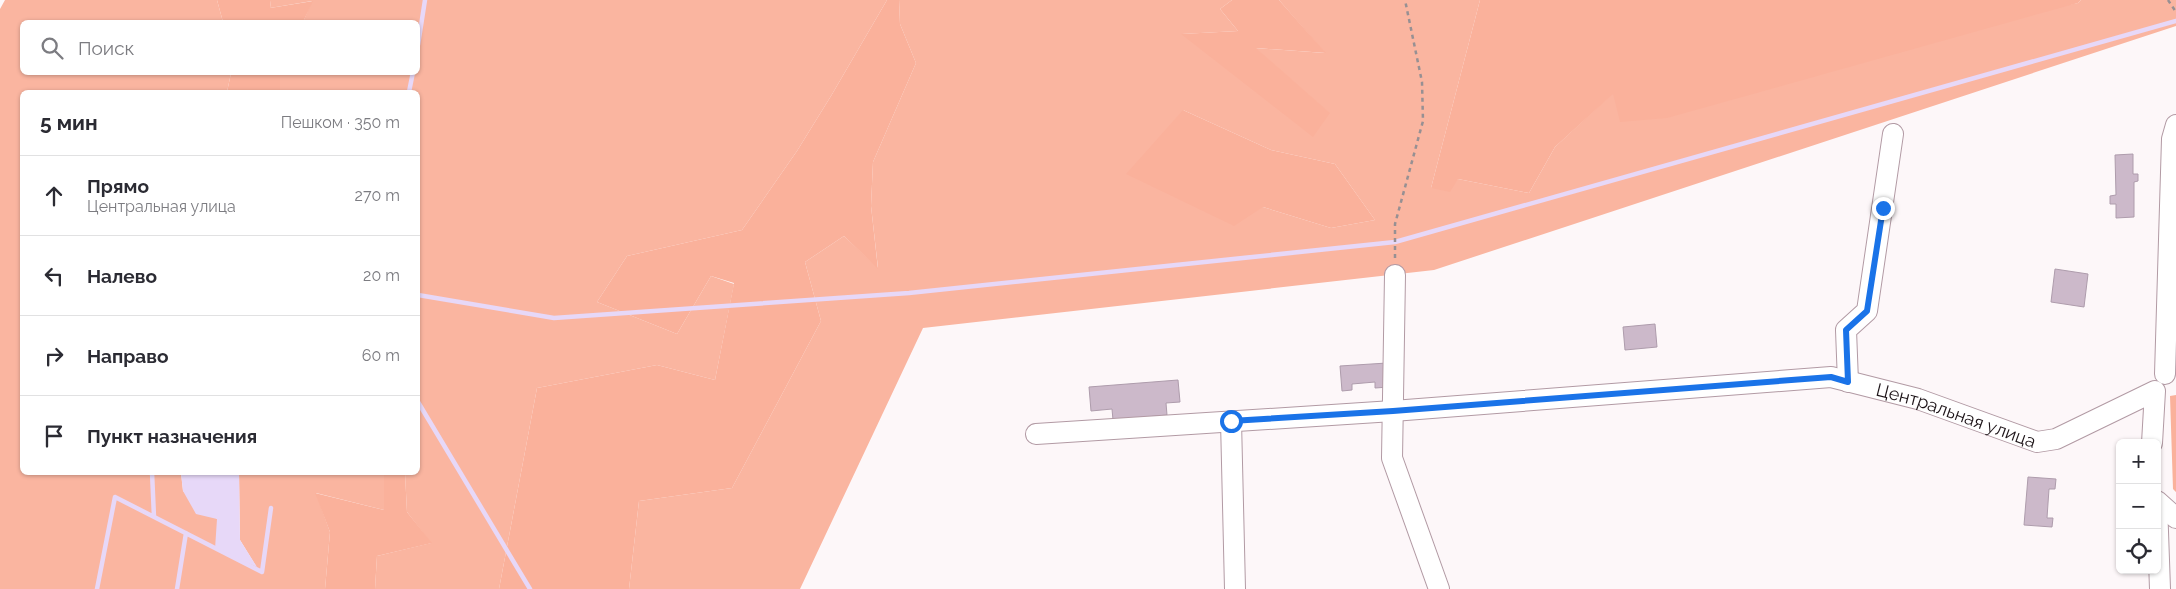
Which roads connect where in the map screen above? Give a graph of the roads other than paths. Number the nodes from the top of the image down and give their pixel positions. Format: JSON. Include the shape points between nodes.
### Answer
{"nodes":[{"id":1,"x":2176,"y":125,"type":"edge"},
{"id":2,"x":1894,"y":134,"type":"dead end"},
{"id":3,"x":1395,"y":275,"type":"road end"},
{"id":4,"x":2171,"y":368,"type":"edge"},
{"id":5,"x":1848,"y":382,"type":"junction"},
{"id":6,"x":2155,"y":391,"type":"junction"},
{"id":7,"x":1393,"y":411,"type":"junction"},
{"id":8,"x":1231,"y":421,"type":"junction"},
{"id":9,"x":1036,"y":434,"type":"dead end"},
{"id":10,"x":2152,"y":439,"type":"edge"},
{"id":11,"x":2161,"y":505,"type":"edge"},
{"id":12,"x":2176,"y":518,"type":"edge"},
{"id":13,"x":2158,"y":529,"type":"edge"},
{"id":14,"x":2176,"y":548,"type":"edge"},
{"id":15,"x":2161,"y":581,"type":"edge"},
{"id":16,"x":1235,"y":589,"type":"edge"},
{"id":17,"x":1438,"y":589,"type":"edge"}],
"edges":[{"from":1,"to":4,"type":"street","via":[[2172,139]]},
{"from":2,"to":5,"type":"street","via":[[1867,311],[1846,330]]},
{"from":3,"to":7,"type":"street"},
{"from":4,"to":6,"type":"street"},
{"from":5,"to":6,"type":"street","name":"Центральная улица","via":[[1918,400],[2036,442],[2056,438]]},
{"from":5,"to":7,"type":"street","name":"Центральная улица","via":[[1831,377]]},
{"from":6,"to":10,"type":"street"},
{"from":7,"to":8,"type":"street","name":"Центральная улица"},
{"from":7,"to":17,"type":"street","via":[[1392,458]]},
{"from":8,"to":9,"type":"street","name":"Центральная улица"},
{"from":8,"to":16,"type":"street"},
{"from":11,"to":12,"type":"street"},
{"from":13,"to":15,"type":"street"},
{"from":14,"to":15,"type":"street"}]}
